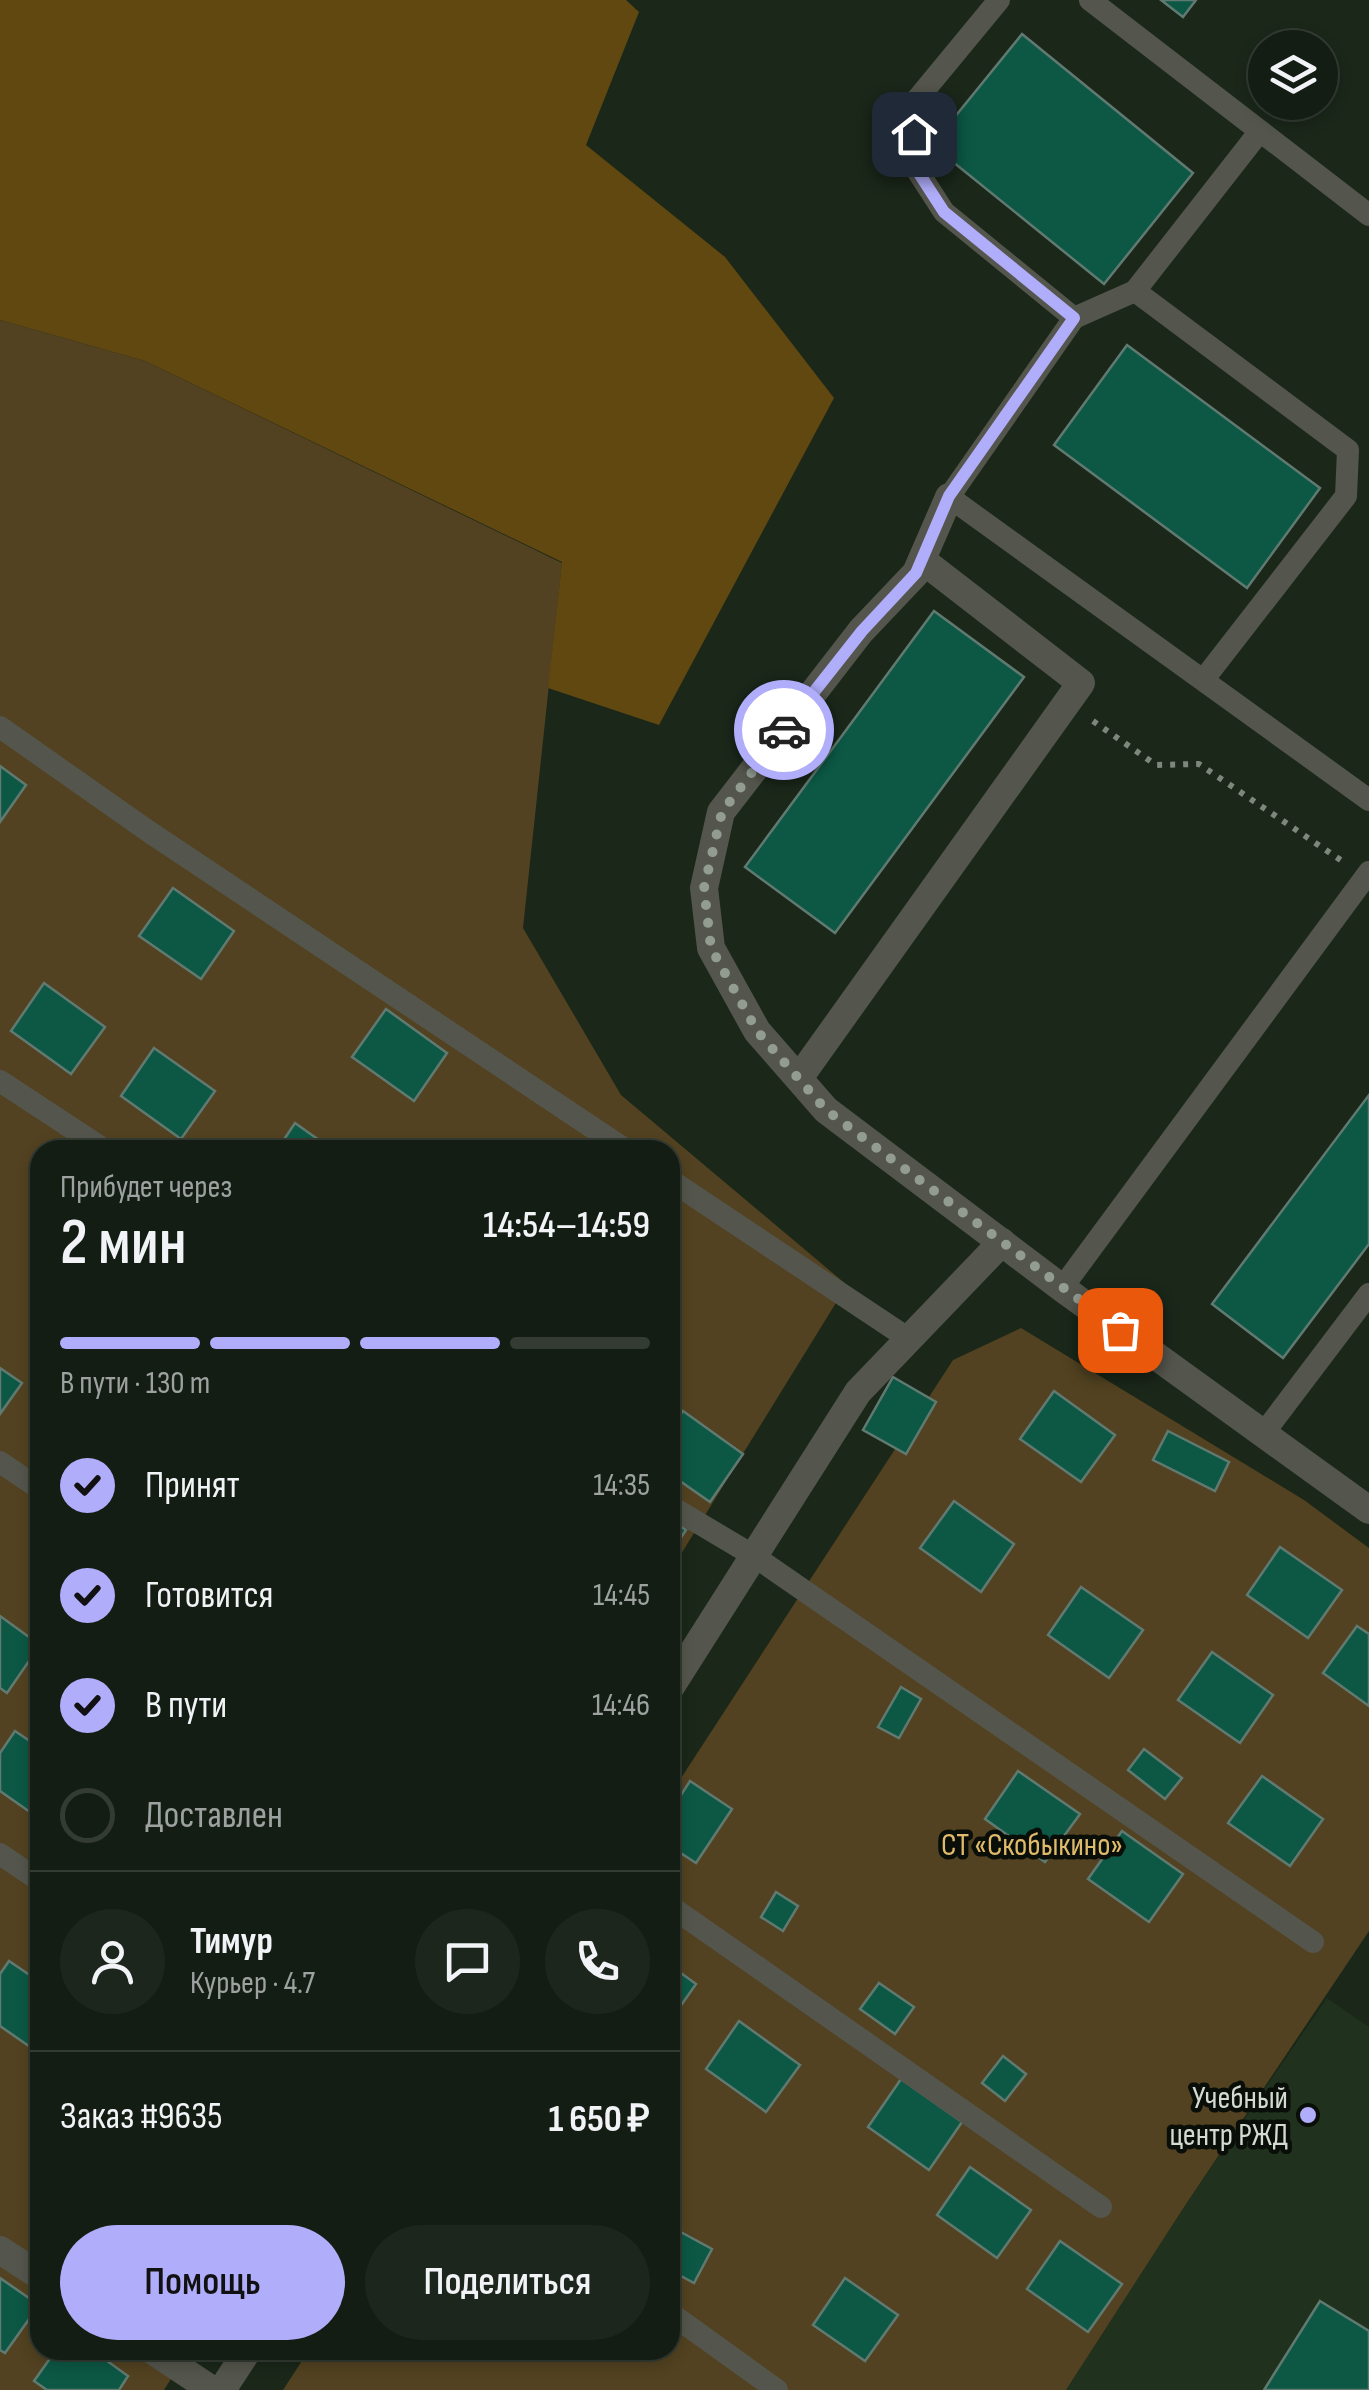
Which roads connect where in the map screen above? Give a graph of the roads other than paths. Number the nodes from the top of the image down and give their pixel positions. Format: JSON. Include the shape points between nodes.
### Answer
{"nodes":[{"id":1,"x":999,"y":0,"type":"edge"},
{"id":2,"x":1090,"y":0,"type":"edge"},
{"id":3,"x":1260,"y":131,"type":"junction"},
{"id":4,"x":1369,"y":215,"type":"edge"},
{"id":5,"x":1134,"y":290,"type":"junction"},
{"id":6,"x":1074,"y":318,"type":"junction"},
{"id":7,"x":949,"y":496,"type":"junction"},
{"id":8,"x":922,"y":560,"type":"junction"},
{"id":9,"x":1204,"y":679,"type":"junction"},
{"id":10,"x":0,"y":726,"type":"edge"},
{"id":11,"x":1369,"y":800,"type":"edge"},
{"id":12,"x":1368,"y":876,"type":"edge"},
{"id":13,"x":798,"y":1078,"type":"junction"},
{"id":14,"x":0,"y":1080,"type":"edge"},
{"id":15,"x":90,"y":1140,"type":"edge"},
{"id":16,"x":611,"y":1140,"type":"edge"},
{"id":17,"x":680,"y":1187,"type":"edge"},
{"id":18,"x":1002,"y":1242,"type":"junction"},
{"id":19,"x":1062,"y":1288,"type":"junction"},
{"id":20,"x":1369,"y":1294,"type":"edge"},
{"id":21,"x":909,"y":1339,"type":"junction"},
{"id":22,"x":1263,"y":1434,"type":"junction"},
{"id":23,"x":0,"y":1462,"type":"edge"},
{"id":24,"x":30,"y":1482,"type":"edge"},
{"id":25,"x":1369,"y":1510,"type":"edge"},
{"id":26,"x":680,"y":1512,"type":"edge"},
{"id":27,"x":754,"y":1556,"type":"junction"},
{"id":28,"x":680,"y":1672,"type":"edge"},
{"id":29,"x":0,"y":1854,"type":"edge"},
{"id":30,"x":30,"y":1874,"type":"edge"},
{"id":31,"x":680,"y":1913,"type":"edge"},
{"id":32,"x":1313,"y":1942,"type":"dead end"},
{"id":33,"x":1101,"y":2207,"type":"dead end"},
{"id":34,"x":0,"y":2250,"type":"edge"},
{"id":35,"x":30,"y":2270,"type":"edge"},
{"id":36,"x":680,"y":2320,"type":"edge"},
{"id":37,"x":167,"y":2360,"type":"edge"},
{"id":38,"x":242,"y":2360,"type":"edge"},
{"id":39,"x":212,"y":2390,"type":"edge"},
{"id":40,"x":222,"y":2390,"type":"edge"},
{"id":41,"x":777,"y":2390,"type":"edge"}],
"edges":[{"from":1,"to":6,"type":"lane","via":[[914,103],[913,164],[944,212]]},
{"from":2,"to":3,"type":"lane"},
{"from":3,"to":4,"type":"lane"},
{"from":3,"to":5,"type":"lane"},
{"from":5,"to":6,"type":"lane"},
{"from":5,"to":9,"type":"lane","via":[[1348,450],[1346,496]]},
{"from":6,"to":7,"type":"lane"},
{"from":7,"to":8,"type":"street"},
{"from":7,"to":9,"type":"lane"},
{"from":8,"to":13,"type":"street","via":[[722,812],[704,888],[711,948],[757,1031]]},
{"from":8,"to":13,"type":"street","via":[[1081,683]]},
{"from":9,"to":11,"type":"lane"},
{"from":10,"to":16,"type":"lane"},
{"from":12,"to":19,"type":"lane"},
{"from":13,"to":18,"type":"street","via":[[826,1110]]},
{"from":14,"to":15,"type":"lane"},
{"from":17,"to":21,"type":"lane"},
{"from":18,"to":19,"type":"street"},
{"from":18,"to":21,"type":"street"},
{"from":19,"to":22,"type":"street"},
{"from":20,"to":22,"type":"lane"},
{"from":21,"to":27,"type":"street","via":[[858,1392]]},
{"from":22,"to":25,"type":"street"},
{"from":23,"to":24,"type":"lane"},
{"from":26,"to":27,"type":"lane"},
{"from":27,"to":28,"type":"street"},
{"from":27,"to":32,"type":"lane"},
{"from":29,"to":30,"type":"lane"},
{"from":31,"to":33,"type":"lane"},
{"from":34,"to":35,"type":"street"},
{"from":36,"to":41,"type":"lane"},
{"from":37,"to":39,"type":"street"},
{"from":38,"to":40,"type":"street"}]}
